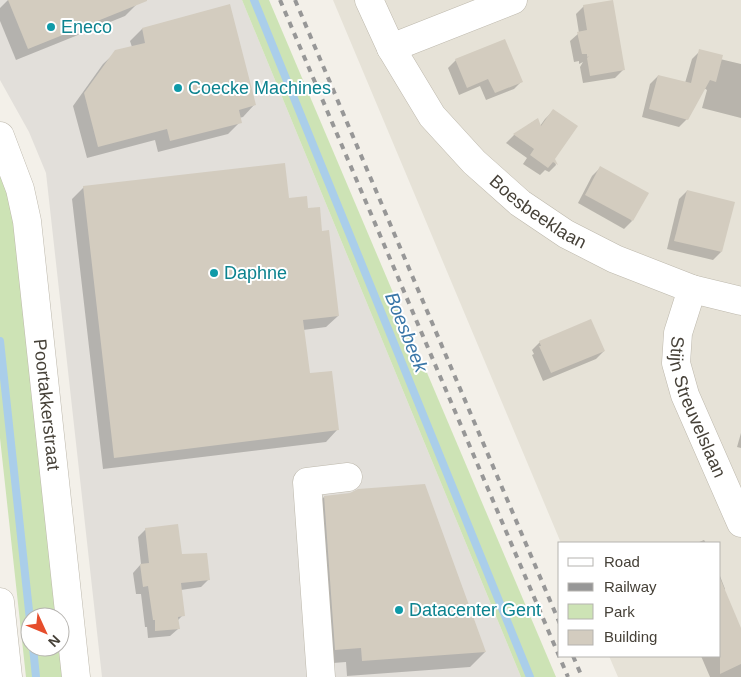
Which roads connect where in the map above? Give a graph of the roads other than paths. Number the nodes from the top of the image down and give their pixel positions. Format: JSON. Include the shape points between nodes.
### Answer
{"nodes":[{"id":1,"x":369,"y":0,"type":"edge"},
{"id":2,"x":513,"y":0,"type":"edge"},
{"id":3,"x":391,"y":48,"type":"junction"},
{"id":4,"x":0,"y":136,"type":"edge"},
{"id":5,"x":692,"y":289,"type":"junction"},
{"id":6,"x":741,"y":301,"type":"edge"},
{"id":7,"x":348,"y":477,"type":"dead end"},
{"id":8,"x":741,"y":522,"type":"edge"},
{"id":9,"x":0,"y":602,"type":"edge"},
{"id":10,"x":8,"y":677,"type":"edge"},
{"id":11,"x":76,"y":677,"type":"edge"},
{"id":12,"x":321,"y":677,"type":"edge"}],
"edges":[{"from":1,"to":3,"type":"street","name":"Boesbeeklaan"},
{"from":2,"to":3,"type":"street"},
{"from":3,"to":5,"type":"street","name":"Boesbeeklaan","via":[[432,116],[474,162],[520,203],[566,234],[615,259]]},
{"from":4,"to":11,"type":"street","name":"Poortakkerstraat","via":[[20,189],[27,221]]},
{"from":5,"to":6,"type":"street","name":"Boesbeeklaan"},
{"from":5,"to":8,"type":"street","name":"Stijn Streuvelslaan","via":[[678,333],[676,363],[685,395]]},
{"from":7,"to":12,"type":"street","via":[[307,482]]},
{"from":9,"to":10,"type":"street"}]}
